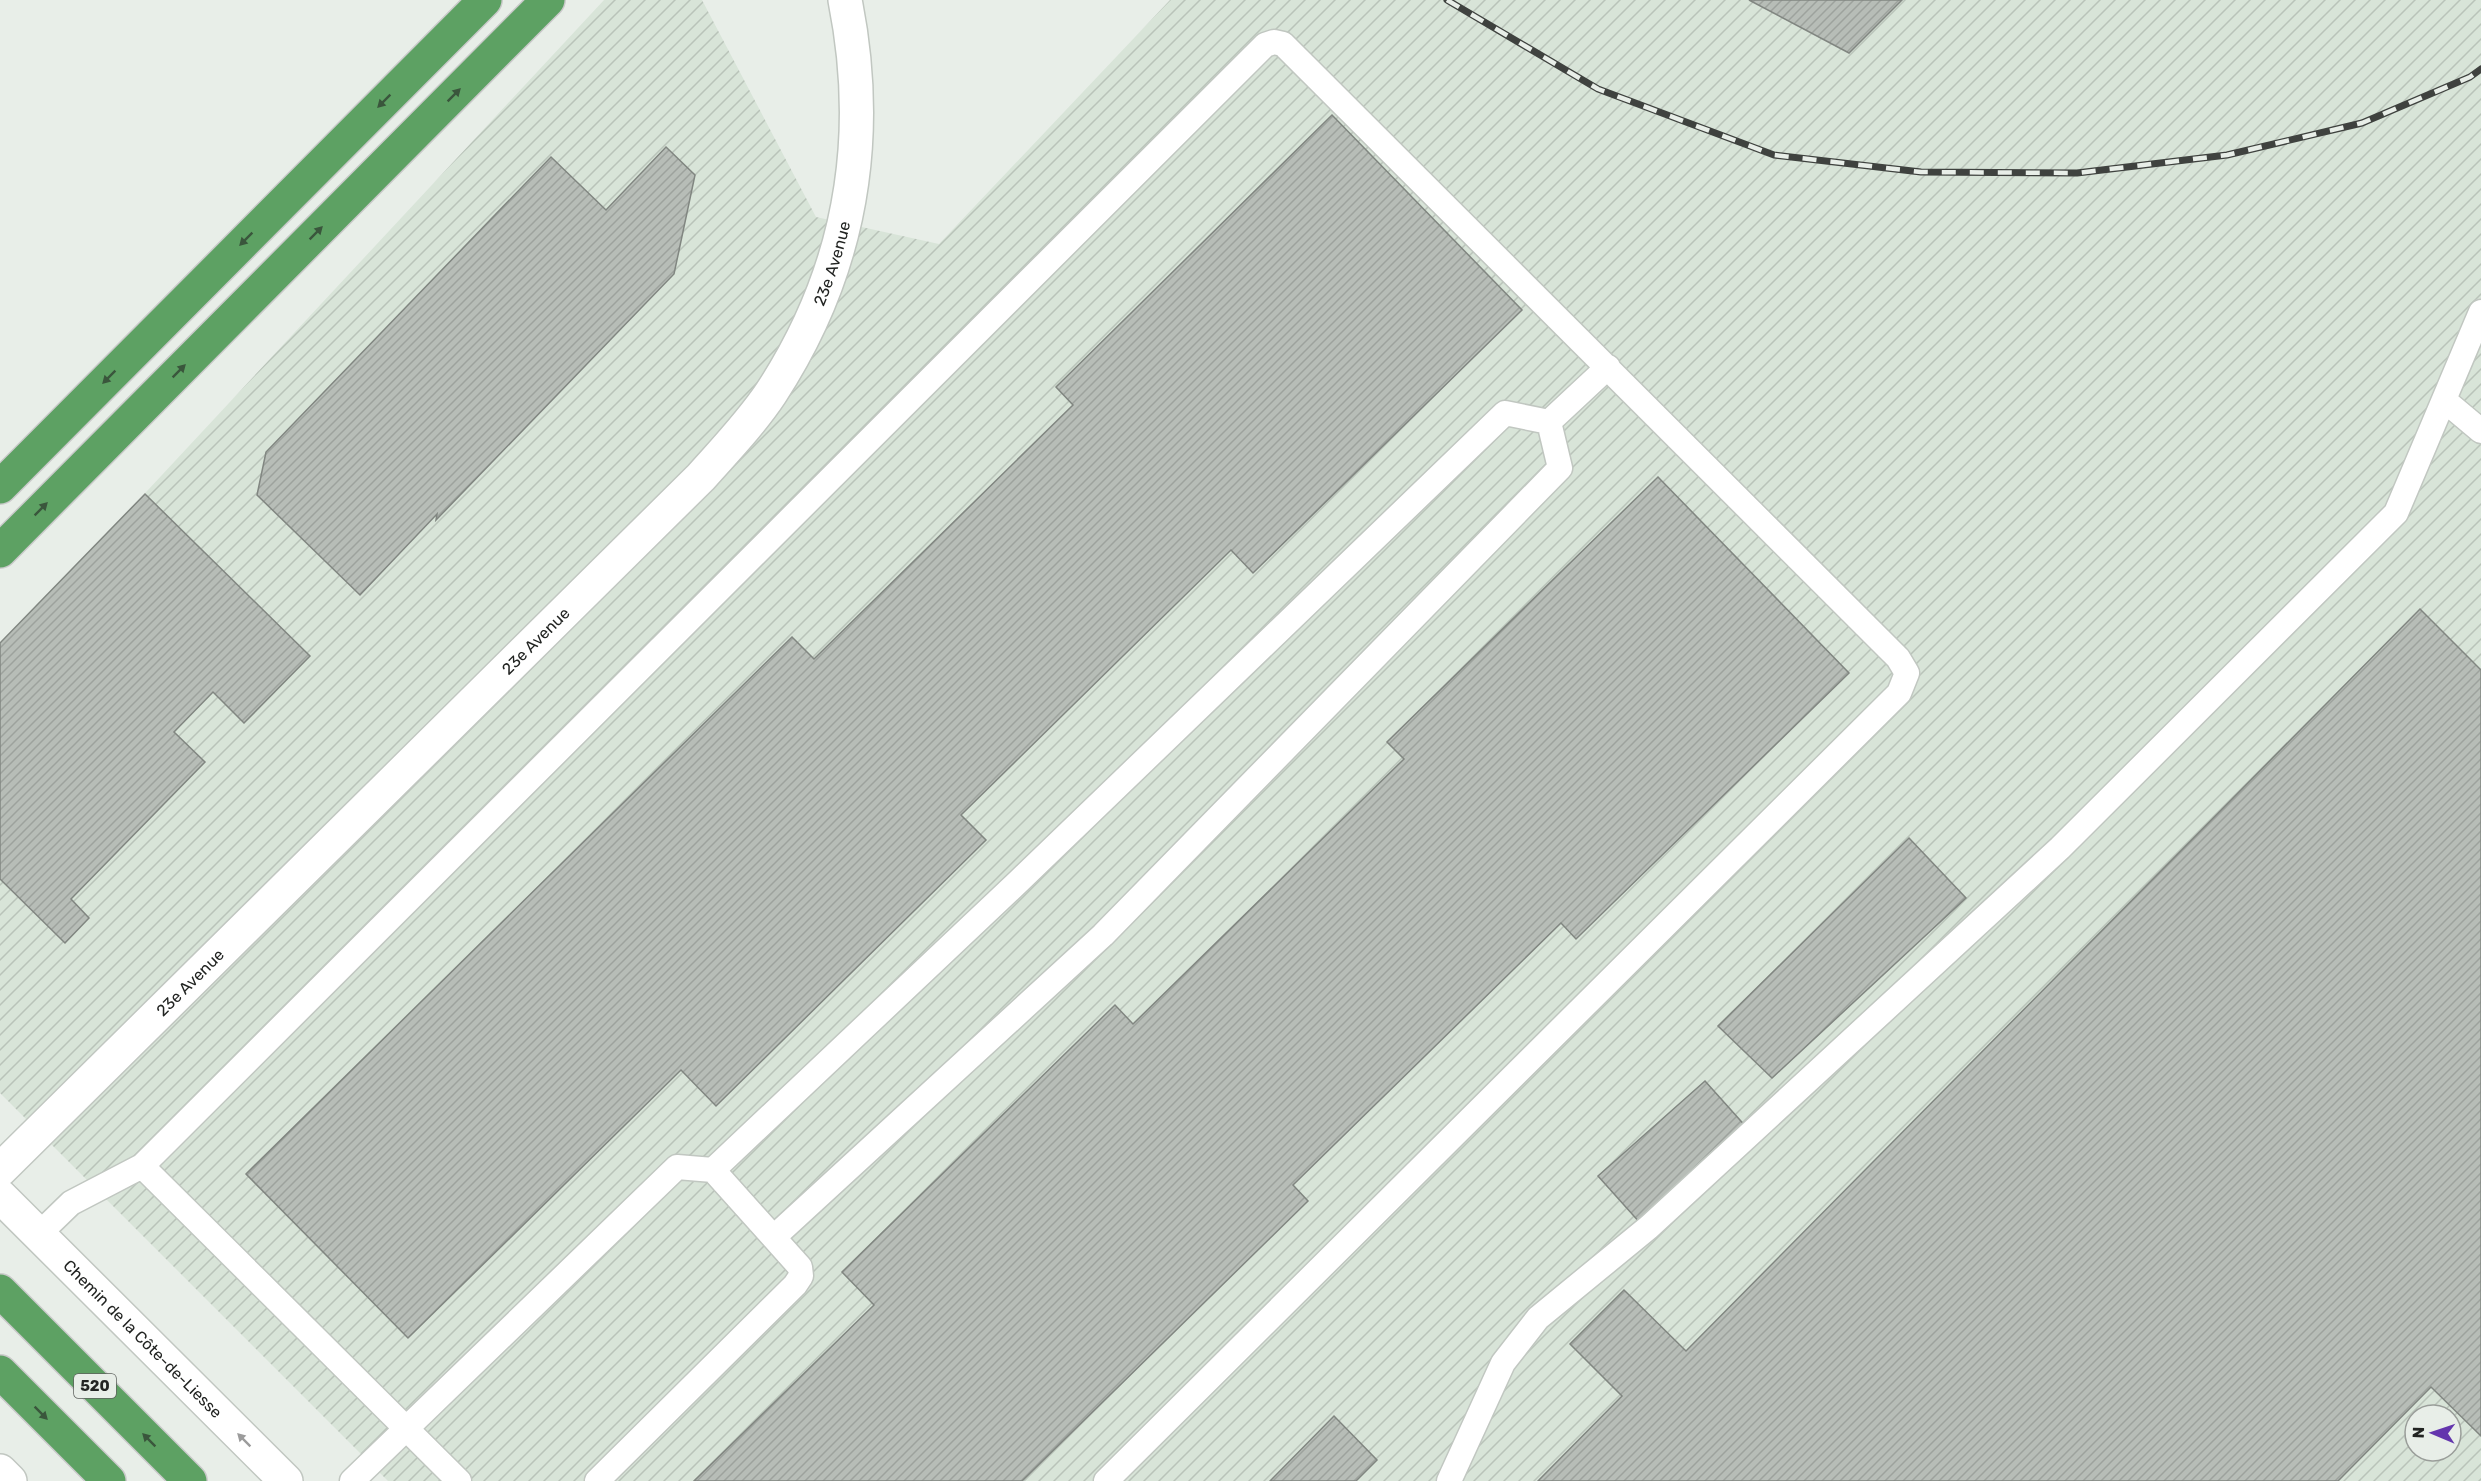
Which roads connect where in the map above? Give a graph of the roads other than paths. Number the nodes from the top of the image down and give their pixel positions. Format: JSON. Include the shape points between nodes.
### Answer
{"nodes":[{"id":1,"x":484,"y":0,"type":"edge"},
{"id":2,"x":548,"y":0,"type":"edge"},
{"id":3,"x":845,"y":0,"type":"edge"},
{"id":4,"x":2481,"y":312,"type":"edge"},
{"id":5,"x":1608,"y":367,"type":"junction"},
{"id":6,"x":2444,"y":400,"type":"junction"},
{"id":7,"x":1549,"y":422,"type":"junction"},
{"id":8,"x":2481,"y":431,"type":"edge"},
{"id":9,"x":0,"y":486,"type":"edge"},
{"id":10,"x":0,"y":550,"type":"edge"},
{"id":11,"x":142,"y":1166,"type":"junction"},
{"id":12,"x":0,"y":1170,"type":"edge"},
{"id":13,"x":713,"y":1170,"type":"junction"},
{"id":14,"x":0,"y":1196,"type":"edge"},
{"id":15,"x":38,"y":1234,"type":"junction"},
{"id":16,"x":774,"y":1237,"type":"junction"},
{"id":17,"x":0,"y":1291,"type":"edge"},
{"id":18,"x":0,"y":1372,"type":"edge"},
{"id":19,"x":406,"y":1429,"type":"junction"},
{"id":20,"x":0,"y":1471,"type":"edge"},
{"id":21,"x":10,"y":1481,"type":"edge"},
{"id":22,"x":109,"y":1481,"type":"edge"},
{"id":23,"x":190,"y":1481,"type":"edge"},
{"id":24,"x":286,"y":1481,"type":"edge"},
{"id":25,"x":352,"y":1481,"type":"edge"},
{"id":26,"x":459,"y":1481,"type":"edge"},
{"id":27,"x":597,"y":1481,"type":"edge"},
{"id":28,"x":1106,"y":1481,"type":"edge"},
{"id":29,"x":1449,"y":1481,"type":"edge"}],
"edges":[{"from":1,"to":9,"type":"highway","one_way":true},
{"from":10,"to":2,"type":"highway","one_way":true},
{"from":3,"to":12,"type":"street","name":"23e Avenue","via":[[854,52],[858,120],[850,197],[843,233],[816,307],[770,394],[701,477]]},
{"from":4,"to":6,"type":"lane"},
{"from":5,"to":7,"type":"lane"},
{"from":5,"to":11,"type":"lane","via":[[1283,44],[1265,45]]},
{"from":5,"to":28,"type":"lane","via":[[1898,658],[1907,673],[1899,693]]},
{"from":6,"to":8,"type":"lane"},
{"from":6,"to":29,"type":"lane","via":[[2396,513],[2060,848],[1649,1227],[1538,1318],[1503,1363]]},
{"from":7,"to":13,"type":"lane","via":[[1505,413]]},
{"from":7,"to":16,"type":"lane","via":[[1560,468],[1103,935]]},
{"from":11,"to":15,"type":"lane","via":[[71,1203]]},
{"from":11,"to":19,"type":"lane"},
{"from":13,"to":16,"type":"lane"},
{"from":13,"to":19,"type":"lane","via":[[677,1167]]},
{"from":14,"to":15,"type":"street","name":"Chemin de la Côte-de-Liesse"},
{"from":24,"to":15,"type":"street","name":"Chemin de la Côte-de-Liesse","one_way":true},
{"from":16,"to":27,"type":"lane","via":[[800,1267],[801,1276],[795,1285]]},
{"from":23,"to":17,"type":"highway","number":"520","one_way":true},
{"from":18,"to":22,"type":"highway","one_way":true},
{"from":19,"to":25,"type":"lane"},
{"from":19,"to":26,"type":"lane"},
{"from":20,"to":21,"type":"street"}]}
